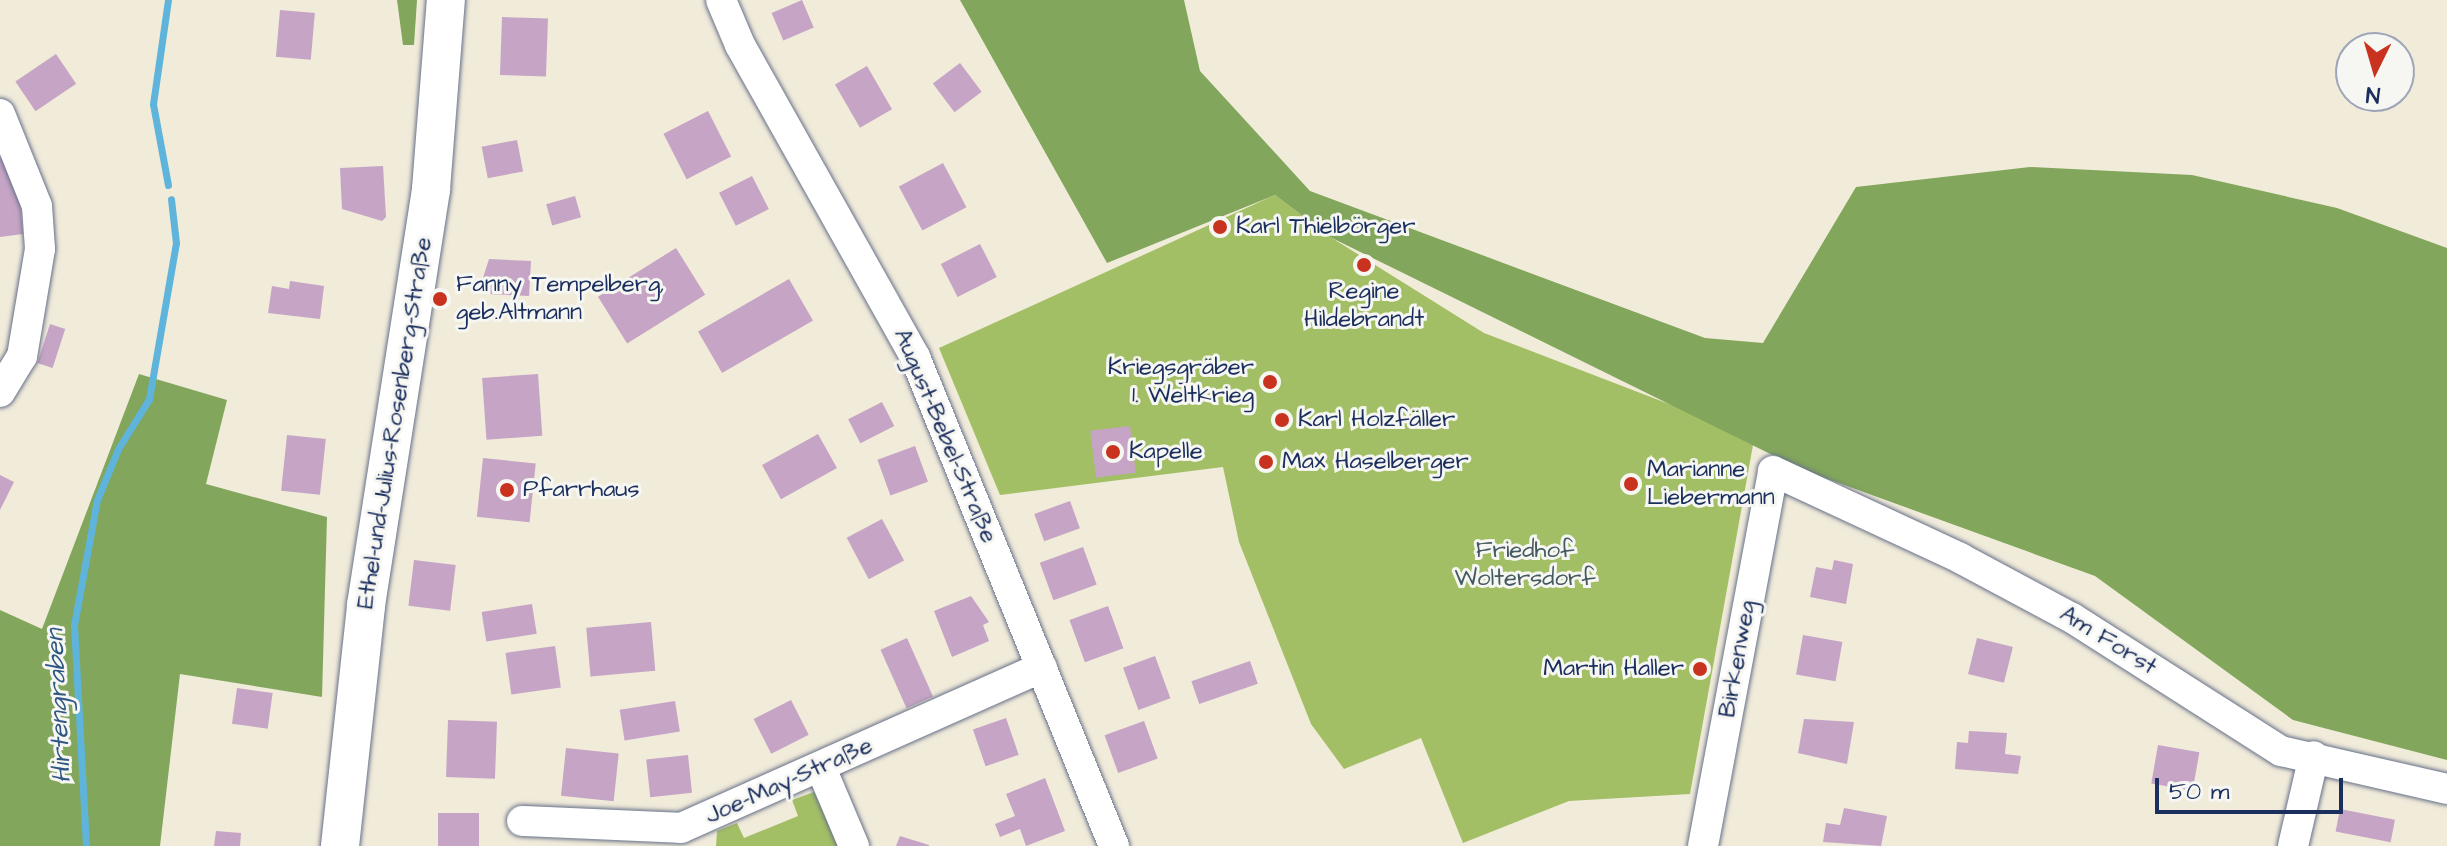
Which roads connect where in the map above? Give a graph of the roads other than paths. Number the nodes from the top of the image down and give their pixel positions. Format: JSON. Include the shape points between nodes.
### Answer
{"nodes":[{"id":1,"x":446,"y":0,"type":"edge"},
{"id":2,"x":721,"y":0,"type":"edge"},
{"id":3,"x":0,"y":114,"type":"edge"},
{"id":4,"x":0,"y":392,"type":"edge"},
{"id":5,"x":1773,"y":471,"type":"joint"},
{"id":6,"x":1042,"y":667,"type":"junction"},
{"id":7,"x":2314,"y":756,"type":"junction"},
{"id":8,"x":821,"y":768,"type":"junction"},
{"id":9,"x":2447,"y":789,"type":"edge"},
{"id":10,"x":522,"y":821,"type":"dead end"},
{"id":11,"x":679,"y":837,"type":"edge"},
{"id":12,"x":340,"y":846,"type":"edge"},
{"id":13,"x":854,"y":846,"type":"edge"},
{"id":14,"x":1114,"y":846,"type":"edge"},
{"id":15,"x":1703,"y":846,"type":"edge"},
{"id":16,"x":2293,"y":846,"type":"edge"}],
"edges":[{"from":1,"to":12,"type":"main road","name":"Ethel-und-Julius-Rosenberg-Straße","via":[[431,189],[366,605]]},
{"from":2,"to":6,"type":"street","name":"August-Bebel-Straße","via":[[740,45],[915,357]]},
{"from":3,"to":4,"type":"street","via":[[37,206],[40,249],[22,356]]},
{"from":5,"to":7,"type":"street","name":"Am Forst","via":[[1960,558],[2072,618],[2281,751]]},
{"from":5,"to":15,"type":"street","name":"Birkenweg"},
{"from":6,"to":8,"type":"street","name":"Joe-May-Straße"},
{"from":6,"to":14,"type":"street","name":"August-Bebel-Straße"},
{"from":7,"to":9,"type":"street","name":"Am Forst"},
{"from":7,"to":16,"type":"street"},
{"from":8,"to":11,"type":"street","name":"Joe-May-Straße"},
{"from":8,"to":13,"type":"street"},
{"from":10,"to":11,"type":"street","name":"Joe-May-Straße"}]}
